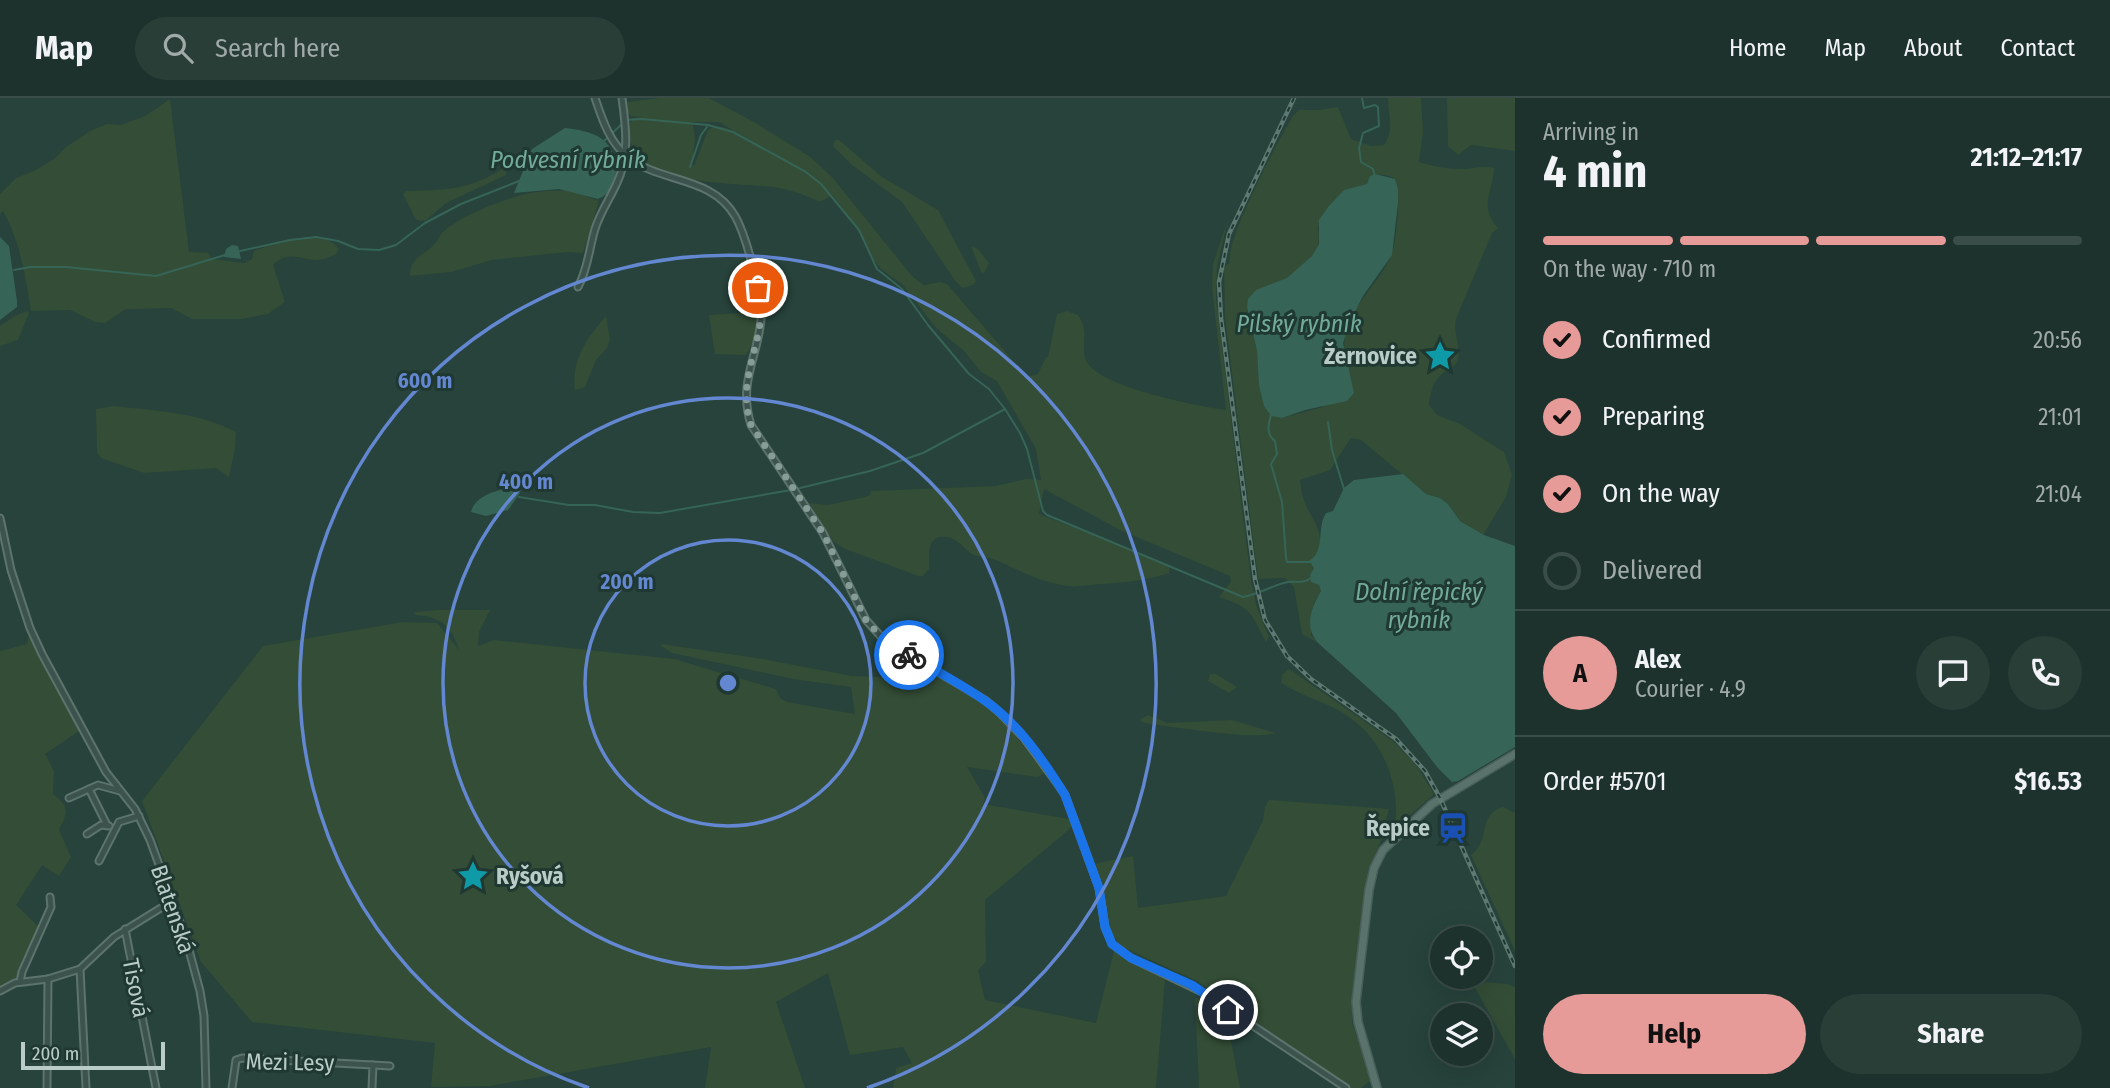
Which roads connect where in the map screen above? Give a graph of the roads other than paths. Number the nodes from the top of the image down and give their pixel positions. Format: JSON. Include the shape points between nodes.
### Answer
{"nodes":[{"id":1,"x":595,"y":98,"type":"edge"},
{"id":2,"x":622,"y":98,"type":"edge"},
{"id":3,"x":624,"y":154,"type":"junction"},
{"id":4,"x":578,"y":287,"type":"dead end"},
{"id":5,"x":0,"y":518,"type":"edge"},
{"id":6,"x":1515,"y":754,"type":"edge"},
{"id":7,"x":89,"y":789,"type":"junction"},
{"id":8,"x":120,"y":791,"type":"junction"},
{"id":9,"x":69,"y":798,"type":"dead end"},
{"id":10,"x":139,"y":816,"type":"junction"},
{"id":11,"x":107,"y":825,"type":"junction"},
{"id":12,"x":115,"y":829,"type":"junction"},
{"id":13,"x":87,"y":834,"type":"dead end"},
{"id":14,"x":99,"y":861,"type":"dead end"},
{"id":15,"x":50,"y":897,"type":"dead end"},
{"id":16,"x":172,"y":901,"type":"junction"},
{"id":17,"x":125,"y":929,"type":"junction"},
{"id":18,"x":80,"y":969,"type":"junction"},
{"id":19,"x":48,"y":979,"type":"junction"},
{"id":20,"x":20,"y":982,"type":"junction"},
{"id":21,"x":0,"y":991,"type":"edge"},
{"id":22,"x":373,"y":1065,"type":"junction"},
{"id":23,"x":390,"y":1066,"type":"dead end"},
{"id":24,"x":47,"y":1088,"type":"edge"},
{"id":25,"x":86,"y":1088,"type":"edge"},
{"id":26,"x":156,"y":1088,"type":"edge"},
{"id":27,"x":206,"y":1088,"type":"edge"},
{"id":28,"x":232,"y":1088,"type":"edge"},
{"id":29,"x":372,"y":1088,"type":"edge"},
{"id":30,"x":1346,"y":1088,"type":"edge"},
{"id":31,"x":1377,"y":1088,"type":"edge"}],
"edges":[{"from":1,"to":3,"type":"street","via":[[602,120]]},
{"from":2,"to":3,"type":"street"},
{"from":3,"to":4,"type":"street"},
{"from":3,"to":30,"type":"street","via":[[642,167],[703,188],[734,215],[761,303],[745,389],[747,412],[757,436],[823,533],[866,620],[884,640],[985,700],[1024,738],[1057,782],[1099,888],[1112,944],[1131,958],[1192,985]]},
{"from":5,"to":8,"type":"street","name":"Blatenská","via":[[30,628],[91,746]]},
{"from":6,"to":31,"type":"main road","via":[[1430,806],[1383,850],[1371,877],[1356,1013]]},
{"from":7,"to":8,"type":"street","via":[[98,785]]},
{"from":7,"to":9,"type":"street"},
{"from":7,"to":11,"type":"street"},
{"from":8,"to":10,"type":"street","name":"Blatenská"},
{"from":10,"to":12,"type":"street","via":[[122,820]]},
{"from":10,"to":16,"type":"street","name":"Blatenská"},
{"from":11,"to":12,"type":"street"},
{"from":11,"to":13,"type":"street"},
{"from":12,"to":14,"type":"street"},
{"from":15,"to":20,"type":"street","via":[[51,907]]},
{"from":16,"to":17,"type":"street"},
{"from":16,"to":27,"type":"street","name":"Blatenská","via":[[202,1004]]},
{"from":17,"to":18,"type":"street"},
{"from":17,"to":26,"type":"street","name":"Tisová"},
{"from":18,"to":19,"type":"street"},
{"from":18,"to":25,"type":"street"},
{"from":19,"to":20,"type":"street"},
{"from":19,"to":24,"type":"street"},
{"from":20,"to":21,"type":"street"},
{"from":22,"to":23,"type":"street","name":"Mezi Lesy"},
{"from":22,"to":28,"type":"street","name":"Mezi Lesy","via":[[239,1058],[234,1064]]},
{"from":22,"to":29,"type":"street"}]}
